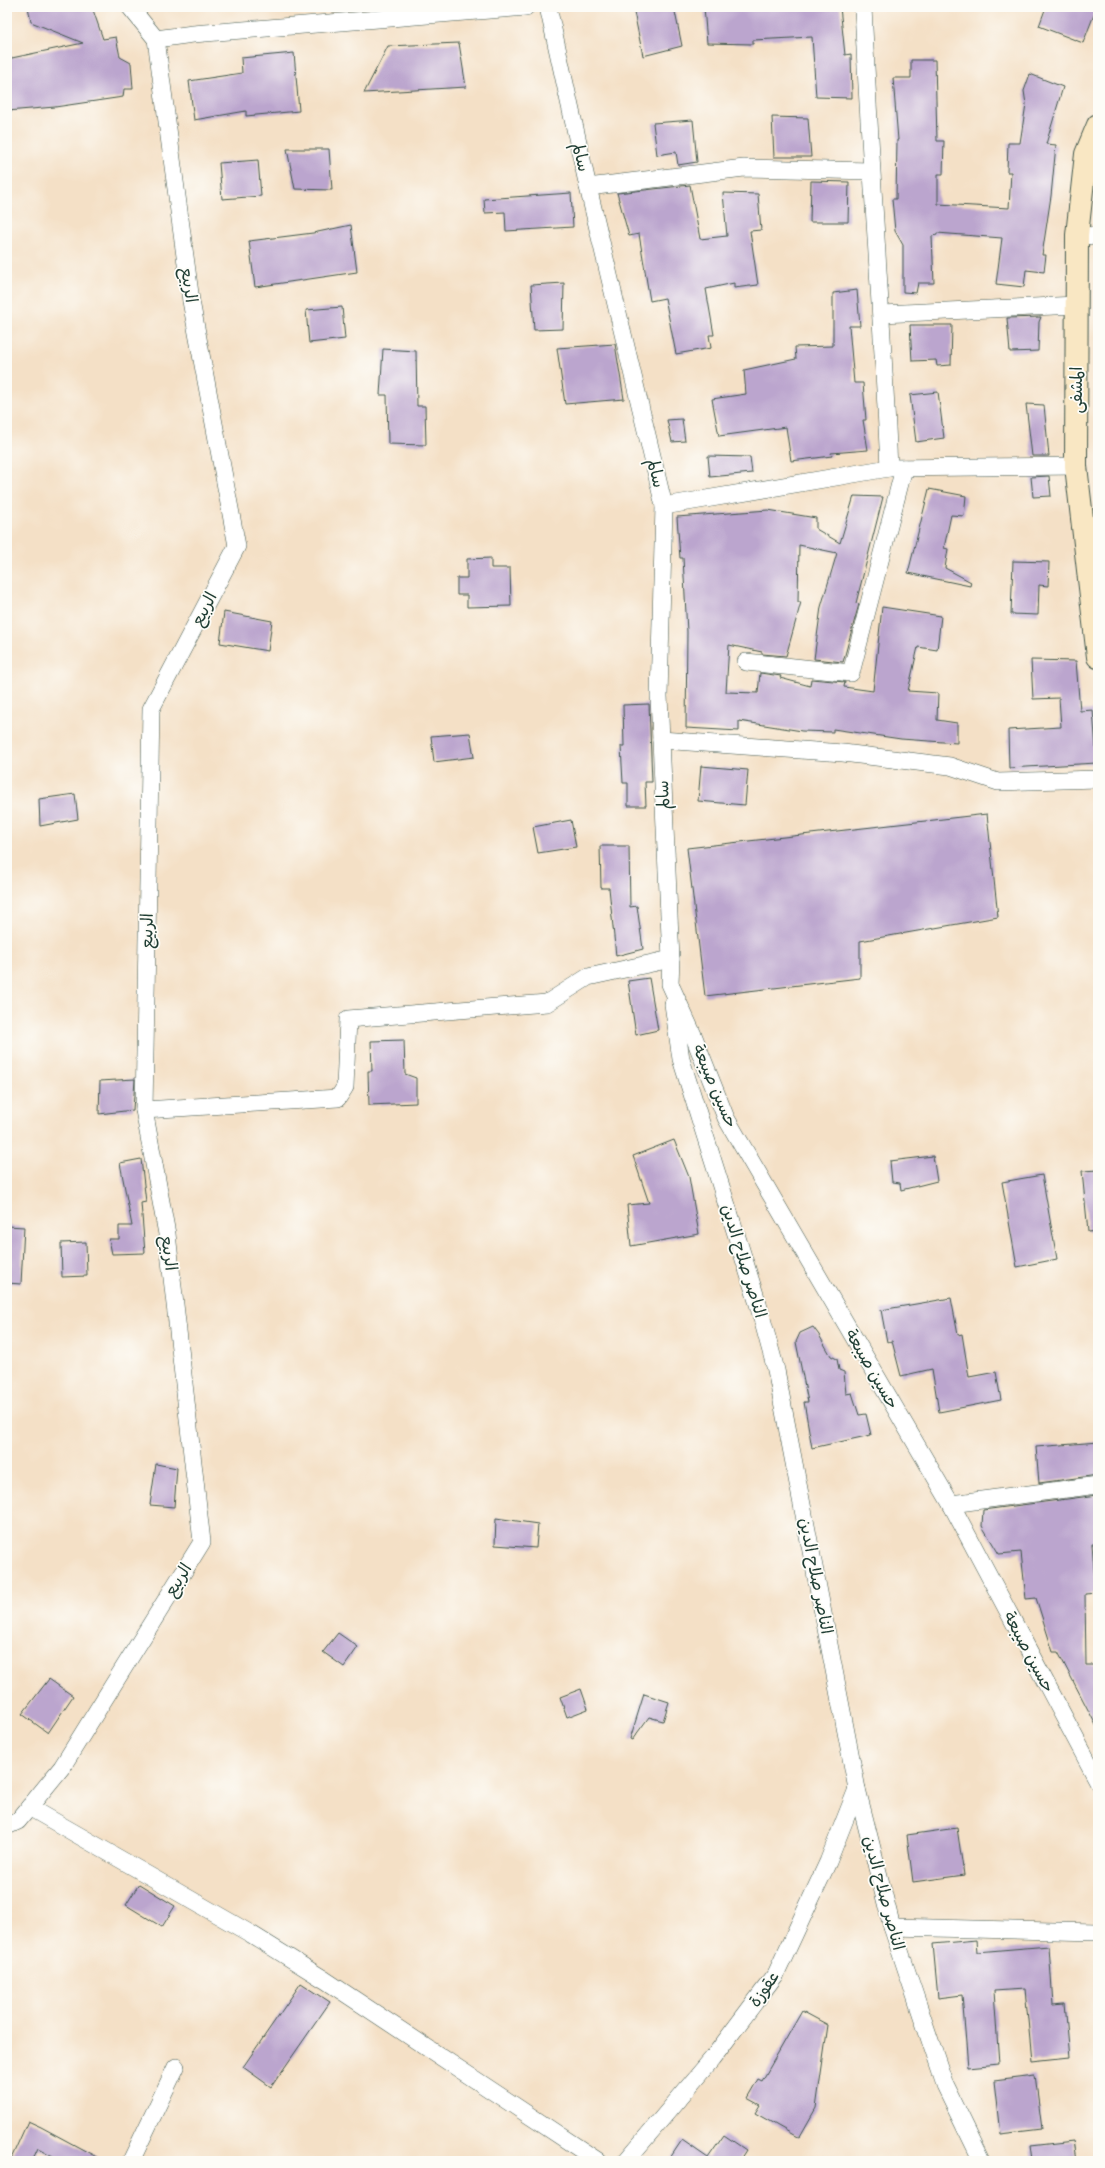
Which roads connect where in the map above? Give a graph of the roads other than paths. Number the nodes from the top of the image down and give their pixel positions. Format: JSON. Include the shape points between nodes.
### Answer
{"nodes":[{"id":1,"x":130,"y":7,"type":"edge"},
{"id":2,"x":526,"y":7,"type":"edge"},
{"id":3,"x":548,"y":7,"type":"edge"},
{"id":4,"x":863,"y":7,"type":"edge"},
{"id":5,"x":156,"y":39,"type":"junction"},
{"id":6,"x":1098,"y":125,"type":"edge"},
{"id":7,"x":870,"y":171,"type":"junction"},
{"id":8,"x":588,"y":186,"type":"junction"},
{"id":9,"x":1088,"y":235,"type":"edge"},
{"id":10,"x":1077,"y":305,"type":"junction"},
{"id":11,"x":882,"y":314,"type":"junction"},
{"id":12,"x":1076,"y":466,"type":"junction"},
{"id":13,"x":897,"y":468,"type":"junction"},
{"id":14,"x":664,"y":506,"type":"junction"},
{"id":15,"x":1092,"y":554,"type":"edge"},
{"id":16,"x":1098,"y":657,"type":"edge"},
{"id":17,"x":746,"y":662,"type":"dead end"},
{"id":18,"x":661,"y":740,"type":"junction"},
{"id":19,"x":1098,"y":779,"type":"edge"},
{"id":20,"x":670,"y":954,"type":"junction"},
{"id":21,"x":670,"y":984,"type":"junction"},
{"id":22,"x":144,"y":1110,"type":"junction"},
{"id":23,"x":1098,"y":1485,"type":"edge"},
{"id":24,"x":951,"y":1504,"type":"junction"},
{"id":25,"x":1098,"y":1781,"type":"edge"},
{"id":26,"x":857,"y":1789,"type":"junction"},
{"id":27,"x":29,"y":1807,"type":"junction"},
{"id":28,"x":7,"y":1826,"type":"edge"},
{"id":29,"x":892,"y":1927,"type":"junction"},
{"id":30,"x":1098,"y":1932,"type":"edge"},
{"id":31,"x":176,"y":2067,"type":"dead end"},
{"id":32,"x":131,"y":2161,"type":"edge"},
{"id":33,"x":598,"y":2161,"type":"edge"},
{"id":34,"x":626,"y":2161,"type":"edge"},
{"id":35,"x":982,"y":2161,"type":"edge"}],
"edges":[{"from":1,"to":5,"type":"street"},
{"from":2,"to":5,"type":"street"},
{"from":3,"to":8,"type":"street","name":"سالم"},
{"from":4,"to":7,"type":"street"},
{"from":5,"to":22,"type":"street","name":"الربيع","via":[[191,301],[237,546],[150,709]]},
{"from":6,"to":9,"type":"street","name":"المشفى","via":[[1086,154]]},
{"from":7,"to":8,"type":"street","via":[[744,168]]},
{"from":7,"to":11,"type":"street"},
{"from":8,"to":14,"type":"street","name":"سالم"},
{"from":9,"to":10,"type":"street","name":"المشفى"},
{"from":10,"to":11,"type":"street"},
{"from":10,"to":12,"type":"street","name":"المشفى"},
{"from":11,"to":13,"type":"street"},
{"from":12,"to":13,"type":"street"},
{"from":12,"to":15,"type":"street","name":"المشفى"},
{"from":13,"to":14,"type":"street"},
{"from":13,"to":17,"type":"street","via":[[851,673]]},
{"from":14,"to":18,"type":"street","name":"سالم","via":[[659,696]]},
{"from":15,"to":16,"type":"street","name":"المشفى"},
{"from":18,"to":19,"type":"street","via":[[843,753],[950,766],[998,782]]},
{"from":18,"to":20,"type":"street","name":"سالم"},
{"from":20,"to":21,"type":"street","name":"حسين صيبعة"},
{"from":20,"to":22,"type":"street","via":[[588,977],[547,1003],[348,1019],[344,1087],[338,1098]]},
{"from":21,"to":24,"type":"street","name":"حسين صيبعة","via":[[726,1118]]},
{"from":21,"to":26,"type":"street","name":"الناصر صلاح الدين","via":[[680,1059],[758,1304],[776,1370]]},
{"from":22,"to":27,"type":"street","name":"الربيع","via":[[167,1234],[202,1542],[62,1767]]},
{"from":23,"to":24,"type":"street"},
{"from":24,"to":25,"type":"street","name":"حسين صيبعة"},
{"from":26,"to":29,"type":"street","name":"الناصر صلاح الدين"},
{"from":26,"to":34,"type":"street","name":"عقوزة","via":[[828,1862],[776,1974],[712,2059]]},
{"from":27,"to":28,"type":"street","name":"الربيع","via":[[18,1821]]},
{"from":27,"to":33,"type":"street","via":[[251,1934],[325,1980]]},
{"from":29,"to":30,"type":"street"},
{"from":29,"to":35,"type":"street","name":"الناصر صلاح الدين","via":[[945,2086]]},
{"from":31,"to":32,"type":"street"}]}
